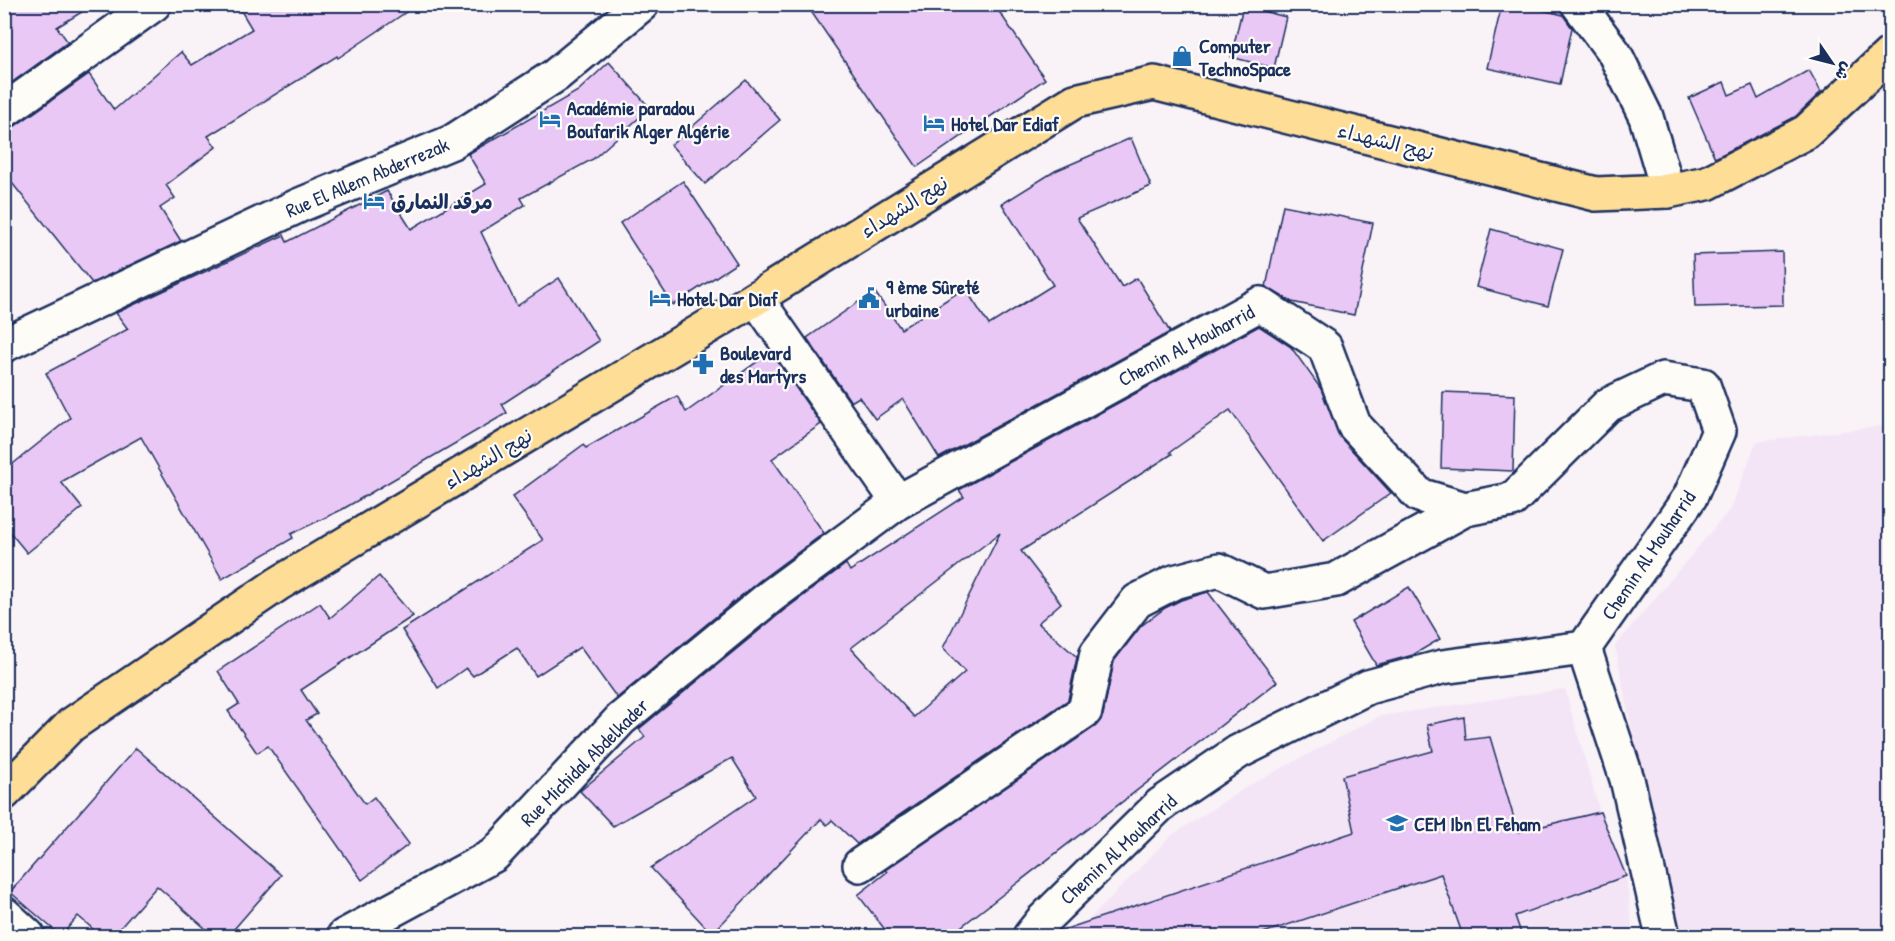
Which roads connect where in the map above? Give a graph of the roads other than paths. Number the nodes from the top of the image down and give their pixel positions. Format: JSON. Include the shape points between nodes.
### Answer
{"nodes":[{"id":1,"x":154,"y":4,"type":"edge"},
{"id":2,"x":642,"y":4,"type":"edge"},
{"id":3,"x":1578,"y":4,"type":"edge"},
{"id":4,"x":1890,"y":54,"type":"edge"},
{"id":5,"x":4,"y":111,"type":"edge"},
{"id":6,"x":1668,"y":191,"type":"junction"},
{"id":7,"x":756,"y":298,"type":"junction"},
{"id":8,"x":4,"y":345,"type":"edge"},
{"id":9,"x":898,"y":502,"type":"junction"},
{"id":10,"x":1465,"y":509,"type":"junction"},
{"id":11,"x":1584,"y":648,"type":"junction"},
{"id":12,"x":4,"y":793,"type":"edge"},
{"id":13,"x":860,"y":865,"type":"dead end"},
{"id":14,"x":4,"y":914,"type":"edge"},
{"id":15,"x":28,"y":936,"type":"edge"},
{"id":16,"x":344,"y":936,"type":"edge"},
{"id":17,"x":1030,"y":936,"type":"edge"},
{"id":18,"x":1663,"y":936,"type":"edge"}],
"edges":[{"from":1,"to":5,"type":"street"},
{"from":2,"to":8,"type":"street","name":"Rue El Allem Abderrezak","via":[[556,75],[452,142],[300,205]]},
{"from":3,"to":6,"type":"street","via":[[1615,54],[1646,117]]},
{"from":4,"to":6,"type":"main road","name":"نهج الشهداء","via":[[1806,132],[1707,183]]},
{"from":6,"to":7,"type":"main road","name":"نهج الشهداء","via":[[1596,194],[1154,82],[1075,101]]},
{"from":7,"to":9,"type":"street"},
{"from":7,"to":12,"type":"main road","name":"نهج الشهداء","via":[[278,584],[71,725]]},
{"from":9,"to":10,"type":"street","name":"Chemin Al Mouharrid","via":[[1260,304],[1325,346],[1354,425],[1419,495]]},
{"from":9,"to":16,"type":"street","name":"Rue Michidal Abdelkader","via":[[771,596],[621,719],[494,855]]},
{"from":10,"to":11,"type":"street","name":"Chemin Al Mouharrid","via":[[1512,500],[1608,405],[1663,379],[1703,385],[1719,431],[1690,496]]},
{"from":10,"to":13,"type":"street","via":[[1336,580],[1264,592],[1219,570],[1174,582],[1137,601],[1097,653],[1085,711]]},
{"from":11,"to":17,"type":"street","name":"Chemin Al Mouharrid","via":[[1442,666],[1368,687],[1238,752],[1160,805]]},
{"from":11,"to":18,"type":"street","via":[[1627,779]]},
{"from":14,"to":15,"type":"street"}]}
